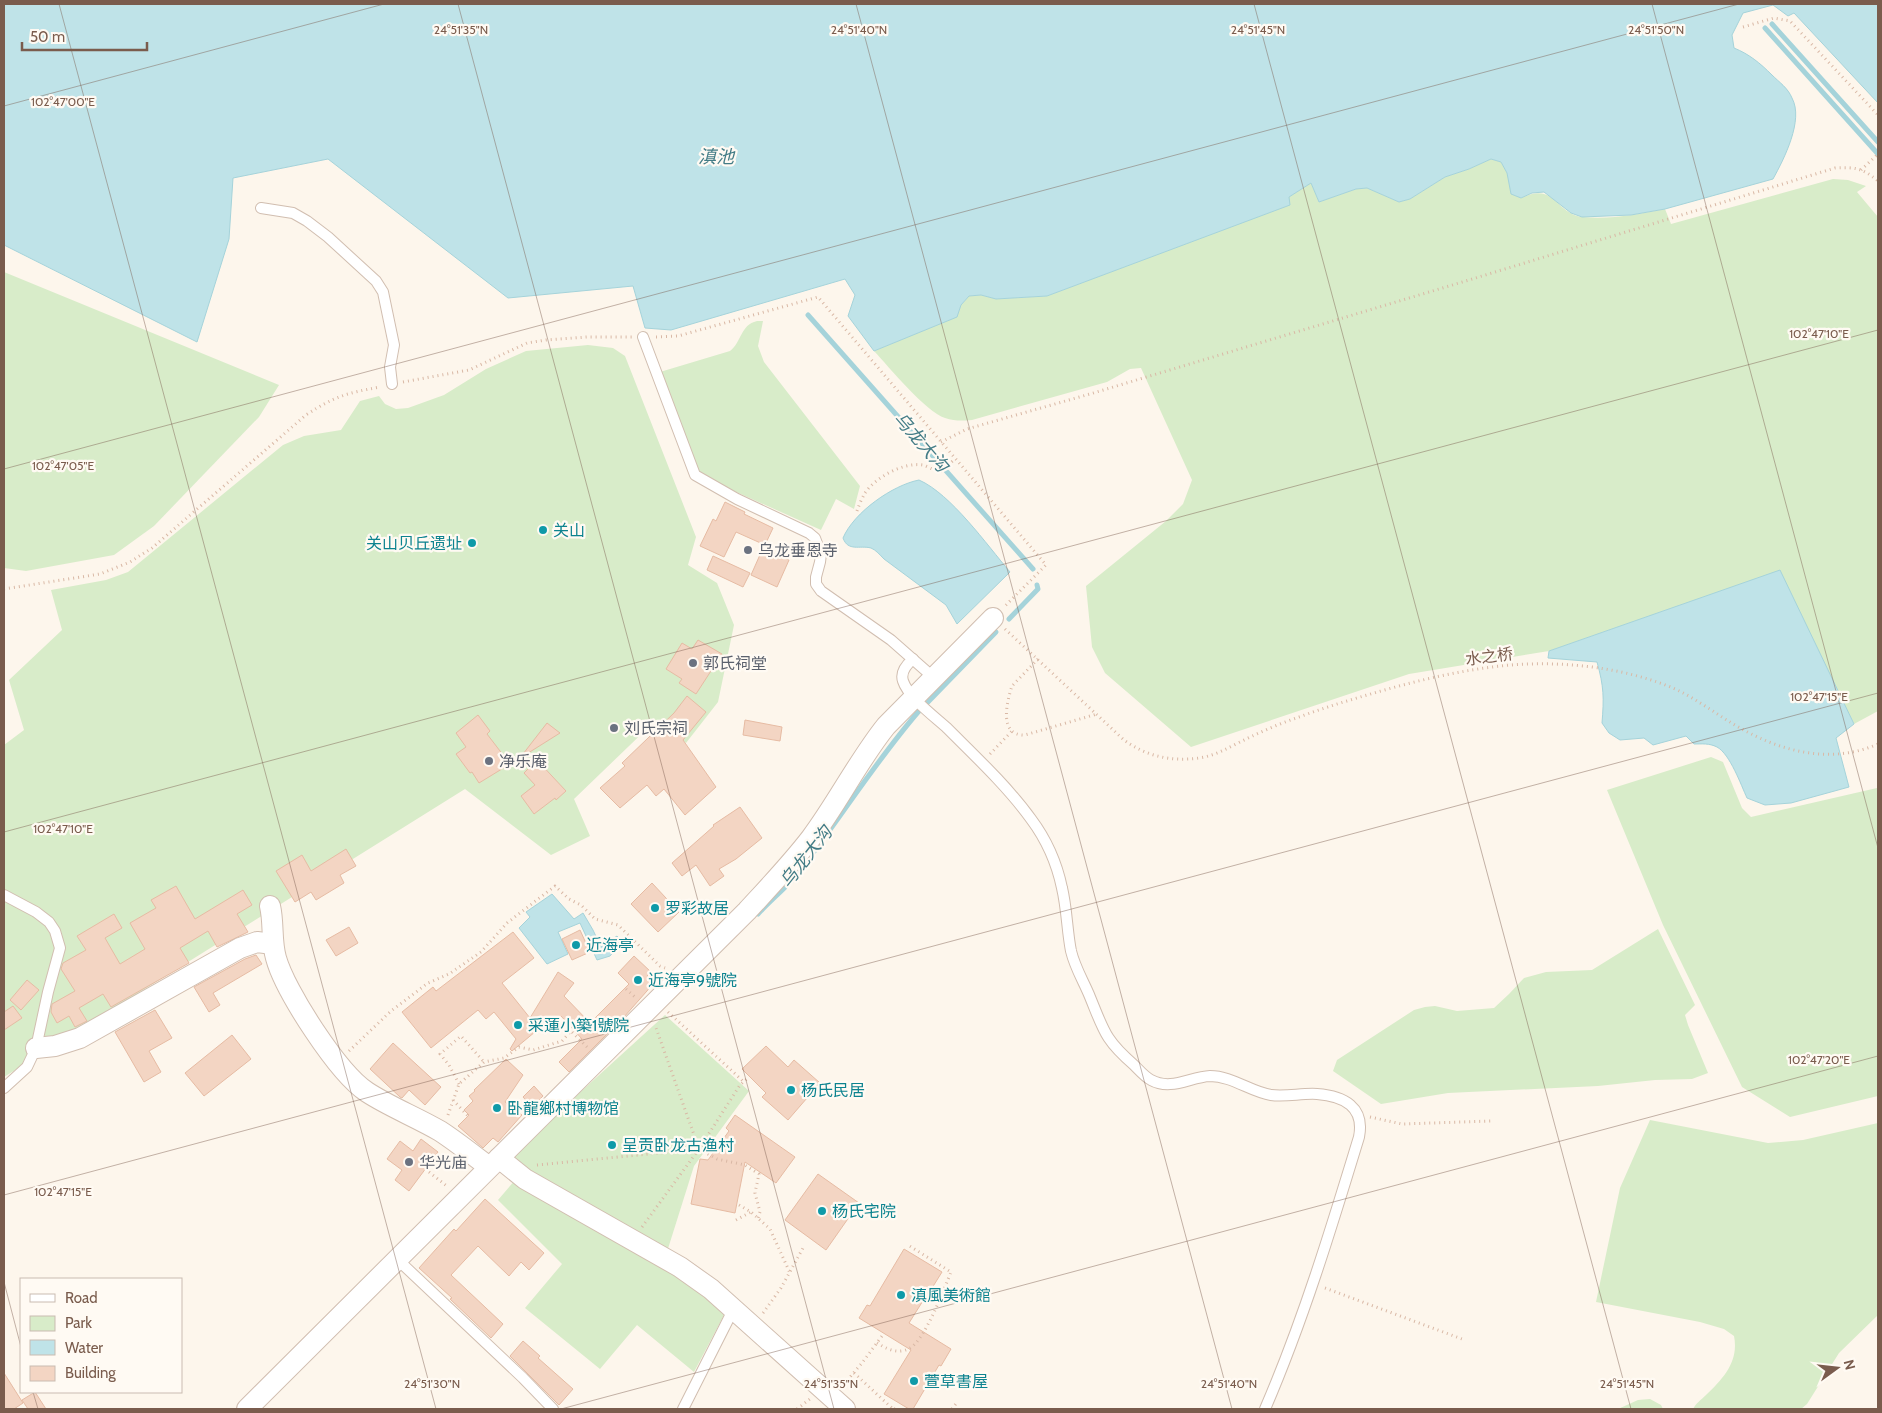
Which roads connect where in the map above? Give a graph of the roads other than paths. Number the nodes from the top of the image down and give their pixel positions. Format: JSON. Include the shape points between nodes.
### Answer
{"nodes":[{"id":1,"x":261,"y":208,"type":"dead end"},
{"id":2,"x":643,"y":337,"type":"road end"},
{"id":3,"x":392,"y":384,"type":"road end"},
{"id":4,"x":993,"y":618,"type":"road end"},
{"id":5,"x":913,"y":659,"type":"junction"},
{"id":6,"x":933,"y":677,"type":"junction"},
{"id":7,"x":915,"y":697,"type":"junction"},
{"id":8,"x":4,"y":895,"type":"edge"},
{"id":9,"x":270,"y":906,"type":"dead end"},
{"id":10,"x":273,"y":944,"type":"junction"},
{"id":11,"x":36,"y":1048,"type":"junction"},
{"id":12,"x":4,"y":1088,"type":"edge"},
{"id":13,"x":500,"y":1164,"type":"junction"},
{"id":14,"x":397,"y":1259,"type":"junction"},
{"id":15,"x":733,"y":1310,"type":"junction"},
{"id":16,"x":839,"y":1403,"type":"edge"},
{"id":17,"x":246,"y":1409,"type":"edge"},
{"id":18,"x":553,"y":1409,"type":"edge"},
{"id":19,"x":682,"y":1409,"type":"edge"},
{"id":20,"x":1264,"y":1409,"type":"edge"}],
"edges":[{"from":1,"to":3,"type":"lane","via":[[293,213],[307,221],[376,281],[383,292],[394,345],[390,367]]},
{"from":2,"to":5,"type":"lane","via":[[695,475],[809,533],[819,544],[821,554],[816,584],[821,591]]},
{"from":4,"to":6,"type":"street"},
{"from":5,"to":6,"type":"lane"},
{"from":5,"to":7,"type":"lane","via":[[904,667],[902,680]]},
{"from":6,"to":7,"type":"street"},
{"from":7,"to":13,"type":"street","via":[[872,744],[812,837],[781,874],[679,979],[658,1010]]},
{"from":7,"to":20,"type":"lane","via":[[982,763],[1030,818],[1046,844],[1062,887],[1071,951],[1077,970],[1107,1038],[1117,1050],[1151,1080],[1164,1084],[1210,1076],[1224,1078],[1271,1095],[1317,1094],[1336,1098],[1357,1112],[1362,1124],[1359,1137],[1313,1284]]},
{"from":8,"to":11,"type":"lane","via":[[50,922],[59,940],[60,948]]},
{"from":9,"to":10,"type":"street"},
{"from":10,"to":11,"type":"street","via":[[257,942],[240,948],[80,1038]]},
{"from":10,"to":13,"type":"street","via":[[282,976],[293,996],[349,1076],[364,1090]]},
{"from":11,"to":12,"type":"lane","via":[[27,1067]]},
{"from":13,"to":14,"type":"street","via":[[460,1196]]},
{"from":13,"to":15,"type":"street","via":[[680,1267]]},
{"from":14,"to":17,"type":"street"},
{"from":14,"to":18,"type":"lane"},
{"from":15,"to":16,"type":"street"},
{"from":15,"to":19,"type":"lane"}]}
